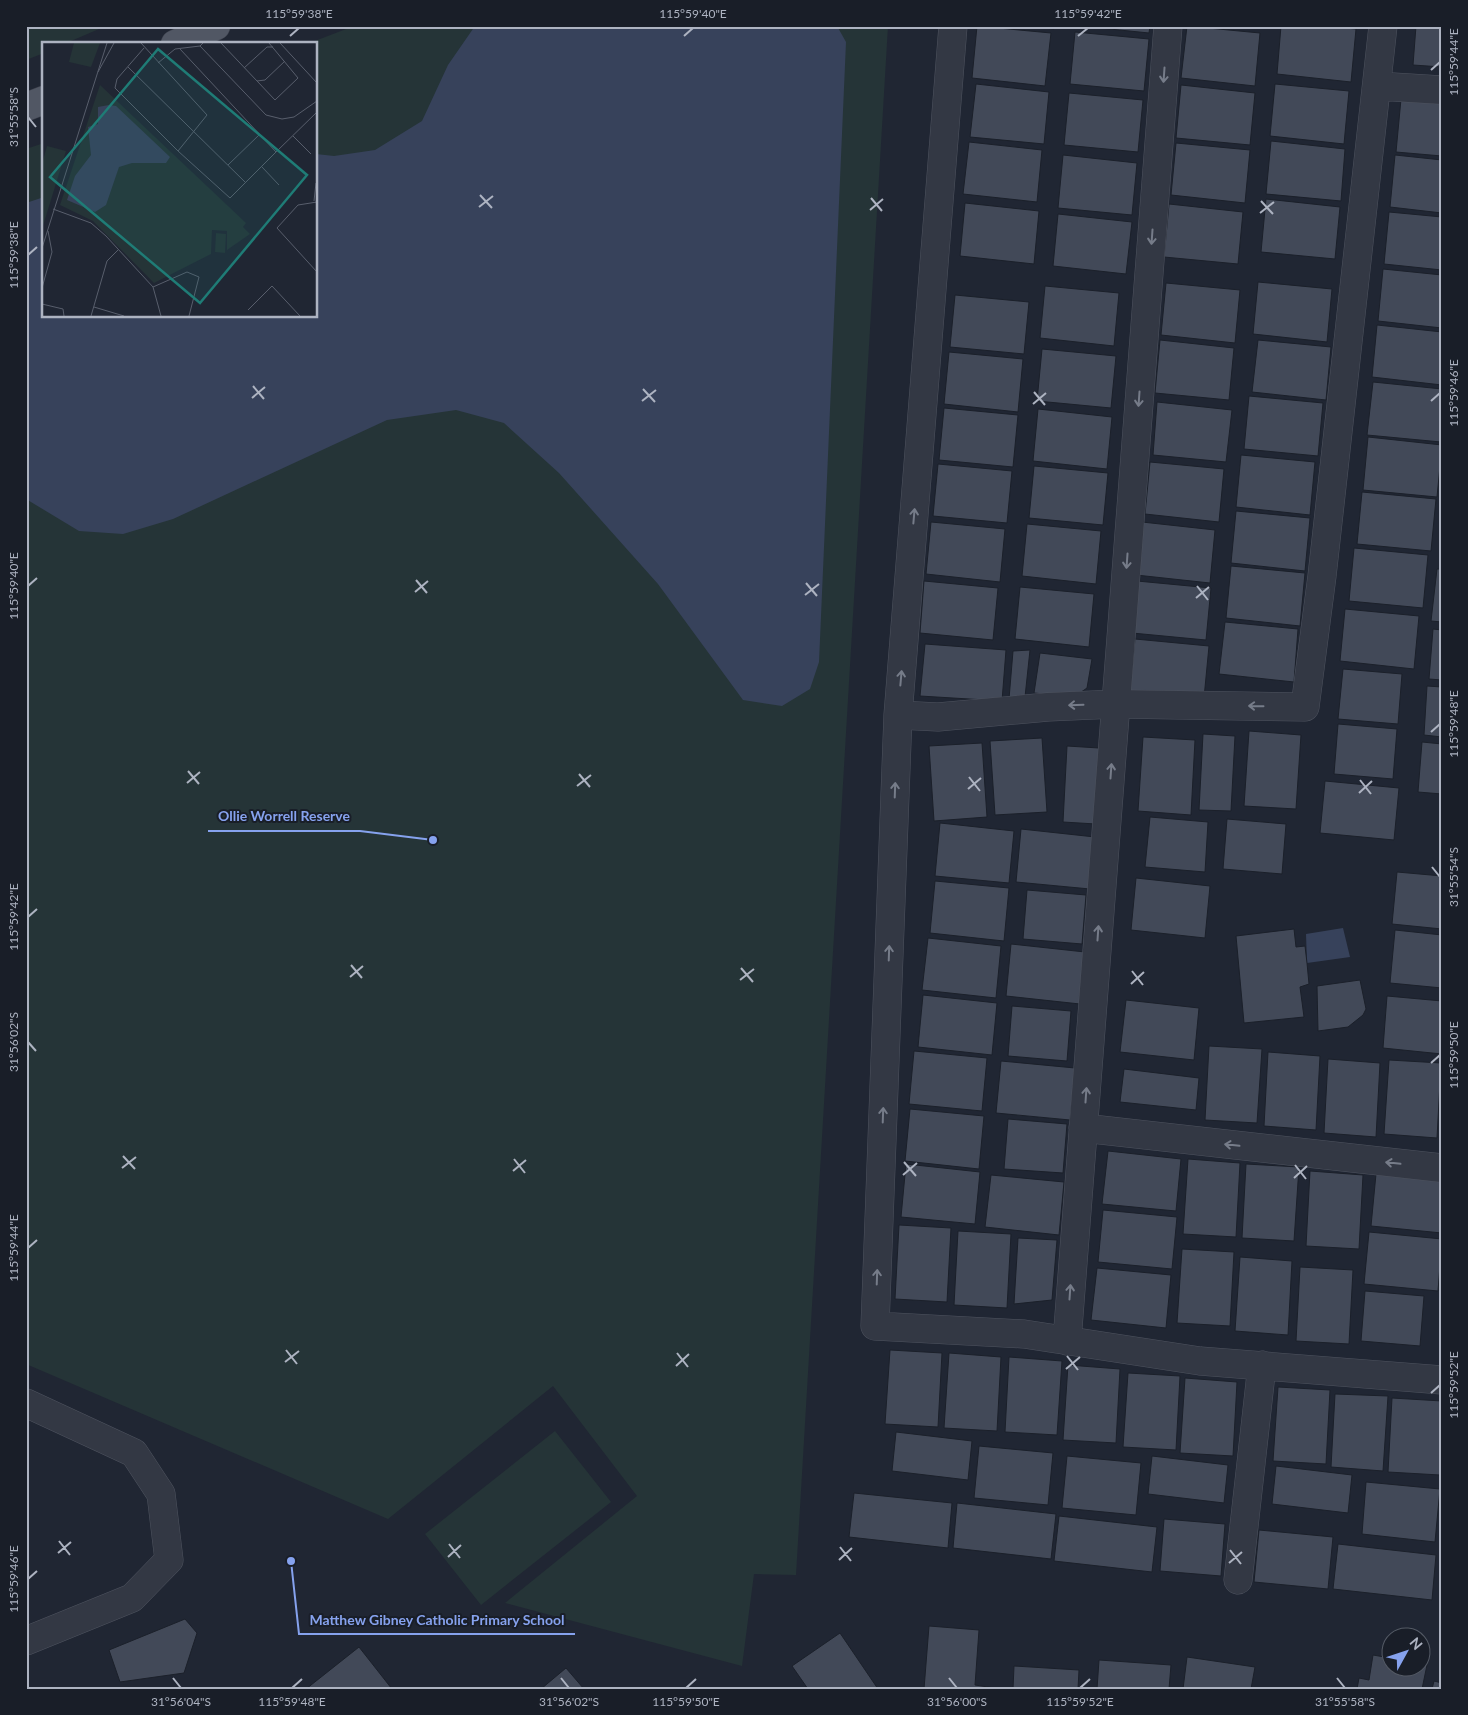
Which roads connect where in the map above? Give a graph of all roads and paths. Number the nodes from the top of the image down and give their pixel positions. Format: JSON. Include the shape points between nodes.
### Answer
{"nodes":[{"id":1,"x":216,"y":26,"type":"edge"},
{"id":2,"x":954,"y":26,"type":"edge"},
{"id":3,"x":1168,"y":26,"type":"edge"},
{"id":4,"x":1383,"y":26,"type":"edge"},
{"id":5,"x":180,"y":42,"type":"edge"},
{"id":6,"x":1377,"y":86,"type":"junction"},
{"id":7,"x":1442,"y":90,"type":"edge"},
{"id":8,"x":42,"y":101,"type":"edge"},
{"id":9,"x":26,"y":108,"type":"edge"},
{"id":10,"x":1116,"y":704,"type":"junction"},
{"id":11,"x":898,"y":715,"type":"junction"},
{"id":12,"x":1083,"y":1128,"type":"junction"},
{"id":13,"x":1442,"y":1168,"type":"edge"},
{"id":14,"x":1067,"y":1341,"type":"junction"},
{"id":15,"x":1262,"y":1365,"type":"junction"},
{"id":16,"x":1442,"y":1380,"type":"edge"},
{"id":17,"x":26,"y":1403,"type":"edge"},
{"id":18,"x":1238,"y":1580,"type":"dead end"},
{"id":19,"x":26,"y":1641,"type":"edge"}],
"edges":[{"from":1,"to":5,"type":"main road"},
{"from":11,"to":2,"type":"lane","one_way":true},
{"from":3,"to":10,"type":"lane","one_way":true},
{"from":4,"to":6,"type":"lane"},
{"from":6,"to":7,"type":"lane"},
{"from":6,"to":10,"type":"lane","one_way":true,"via":[[1305,707]]},
{"from":8,"to":9,"type":"main road"},
{"from":10,"to":11,"type":"lane","one_way":true,"via":[[1048,706],[938,717]]},
{"from":12,"to":10,"type":"lane","one_way":true},
{"from":14,"to":11,"type":"lane","one_way":true,"via":[[1024,1334],[876,1326]]},
{"from":13,"to":12,"type":"lane","one_way":true},
{"from":14,"to":12,"type":"lane","one_way":true},
{"from":14,"to":15,"type":"lane","via":[[1200,1361]]},
{"from":15,"to":16,"type":"lane"},
{"from":15,"to":18,"type":"lane"},
{"from":17,"to":19,"type":"lane","via":[[134,1453],[161,1494],[169,1560],[132,1598]]}]}
